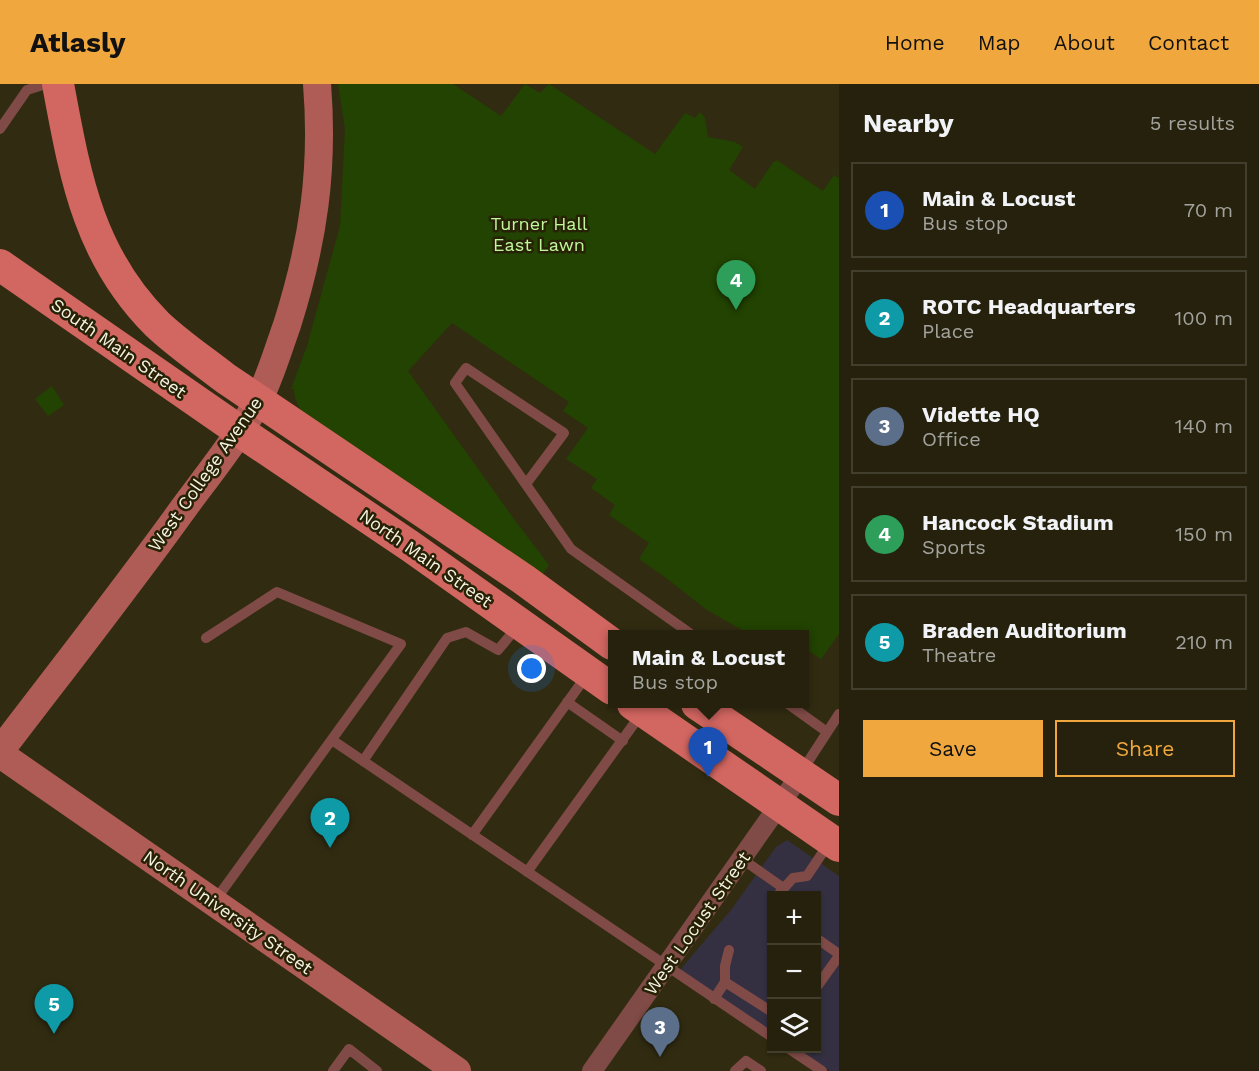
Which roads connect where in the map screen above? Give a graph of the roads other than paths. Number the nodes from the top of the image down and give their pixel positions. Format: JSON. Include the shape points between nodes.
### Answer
{"nodes":[{"id":1,"x":46,"y":84,"type":"edge"},
{"id":2,"x":58,"y":84,"type":"edge"},
{"id":3,"x":317,"y":84,"type":"edge"},
{"id":4,"x":0,"y":129,"type":"edge"},
{"id":5,"x":0,"y":265,"type":"edge"},
{"id":6,"x":258,"y":401,"type":"junction"},
{"id":7,"x":238,"y":430,"type":"junction"},
{"id":8,"x":526,"y":484,"type":"junction"},
{"id":9,"x":520,"y":624,"type":"junction"},
{"id":10,"x":685,"y":630,"type":"edge"},
{"id":11,"x":206,"y":638,"type":"dead end"},
{"id":12,"x":608,"y":641,"type":"edge"},
{"id":13,"x":600,"y":681,"type":"edge"},
{"id":14,"x":567,"y":702,"type":"junction"},
{"id":15,"x":639,"y":708,"type":"edge"},
{"id":16,"x":640,"y":708,"type":"edge"},
{"id":17,"x":703,"y":708,"type":"edge"},
{"id":18,"x":794,"y":708,"type":"edge"},
{"id":19,"x":839,"y":714,"type":"edge"},
{"id":20,"x":827,"y":732,"type":"junction"},
{"id":21,"x":332,"y":740,"type":"junction"},
{"id":22,"x":623,"y":741,"type":"junction"},
{"id":23,"x":0,"y":752,"type":"edge"},
{"id":24,"x":363,"y":761,"type":"junction"},
{"id":25,"x":801,"y":774,"type":"junction"},
{"id":26,"x":839,"y":800,"type":"edge"},
{"id":27,"x":780,"y":805,"type":"junction"},
{"id":28,"x":472,"y":835,"type":"junction"},
{"id":29,"x":835,"y":843,"type":"edge"},
{"id":30,"x":742,"y":859,"type":"junction"},
{"id":31,"x":527,"y":872,"type":"junction"},
{"id":32,"x":779,"y":891,"type":"edge"},
{"id":33,"x":781,"y":891,"type":"edge"},
{"id":34,"x":214,"y":903,"type":"junction"},
{"id":35,"x":821,"y":942,"type":"edge"},
{"id":36,"x":729,"y":950,"type":"dead end"},
{"id":37,"x":839,"y":955,"type":"edge"},
{"id":38,"x":666,"y":966,"type":"junction"},
{"id":39,"x":821,"y":981,"type":"edge"},
{"id":40,"x":725,"y":982,"type":"junction"},
{"id":41,"x":714,"y":999,"type":"junction"},
{"id":42,"x":767,"y":1009,"type":"edge"},
{"id":43,"x":767,"y":1035,"type":"edge"},
{"id":44,"x":795,"y":1053,"type":"edge"},
{"id":45,"x":333,"y":1071,"type":"edge"},
{"id":46,"x":377,"y":1071,"type":"edge"},
{"id":47,"x":457,"y":1071,"type":"edge"},
{"id":48,"x":592,"y":1071,"type":"edge"},
{"id":49,"x":735,"y":1071,"type":"edge"},
{"id":50,"x":761,"y":1071,"type":"edge"},
{"id":51,"x":822,"y":1071,"type":"edge"}],
"edges":[{"from":1,"to":4,"type":"lane","via":[[27,90]]},
{"from":2,"to":6,"type":"main road","name":"North Main Street","via":[[80,194],[113,268],[158,324]]},
{"from":3,"to":6,"type":"main road","name":"West College Avenue","via":[[320,144],[309,244],[284,333]]},
{"from":5,"to":7,"type":"main road","name":"South Main Street"},
{"from":6,"to":7,"type":"main road","name":"West College Avenue"},
{"from":6,"to":12,"type":"main road","name":"North Main Street","via":[[523,579]]},
{"from":7,"to":9,"type":"main road","name":"North Main Street"},
{"from":7,"to":23,"type":"main road","name":"West College Avenue"},
{"from":8,"to":8,"type":"lane","via":[[455,383],[466,368],[564,433]]},
{"from":8,"to":10,"type":"lane","via":[[571,549]]},
{"from":9,"to":13,"type":"main road","name":"North Main Street"},
{"from":9,"to":24,"type":"lane","via":[[498,650],[466,632],[447,638]]},
{"from":11,"to":21,"type":"lane","via":[[277,592],[401,644]]},
{"from":13,"to":14,"type":"lane"},
{"from":14,"to":22,"type":"lane"},
{"from":14,"to":28,"type":"lane"},
{"from":15,"to":22,"type":"lane"},
{"from":16,"to":27,"type":"main road"},
{"from":17,"to":25,"type":"main road"},
{"from":18,"to":20,"type":"lane"},
{"from":19,"to":20,"type":"lane"},
{"from":20,"to":25,"type":"lane"},
{"from":21,"to":24,"type":"lane"},
{"from":21,"to":34,"type":"lane"},
{"from":22,"to":31,"type":"lane"},
{"from":23,"to":34,"type":"main road","name":"North University Street"},
{"from":24,"to":28,"type":"lane"},
{"from":25,"to":26,"type":"main road"},
{"from":25,"to":27,"type":"street","name":"West Locust Street"},
{"from":27,"to":29,"type":"main road"},
{"from":27,"to":30,"type":"street","name":"West Locust Street"},
{"from":28,"to":31,"type":"lane"},
{"from":29,"to":33,"type":"lane","via":[[807,876],[793,878]]},
{"from":30,"to":32,"type":"lane"},
{"from":30,"to":38,"type":"street","name":"West Locust Street"},
{"from":31,"to":38,"type":"lane"},
{"from":34,"to":47,"type":"main road","name":"North University Street"},
{"from":35,"to":37,"type":"lane"},
{"from":36,"to":40,"type":"lane"},
{"from":37,"to":39,"type":"lane"},
{"from":38,"to":41,"type":"lane"},
{"from":38,"to":48,"type":"street","name":"West Locust Street"},
{"from":40,"to":41,"type":"lane"},
{"from":40,"to":42,"type":"lane"},
{"from":41,"to":43,"type":"lane"},
{"from":44,"to":51,"type":"lane"},
{"from":45,"to":46,"type":"lane","via":[[349,1049]]},
{"from":49,"to":50,"type":"lane","via":[[746,1061]]}]}
